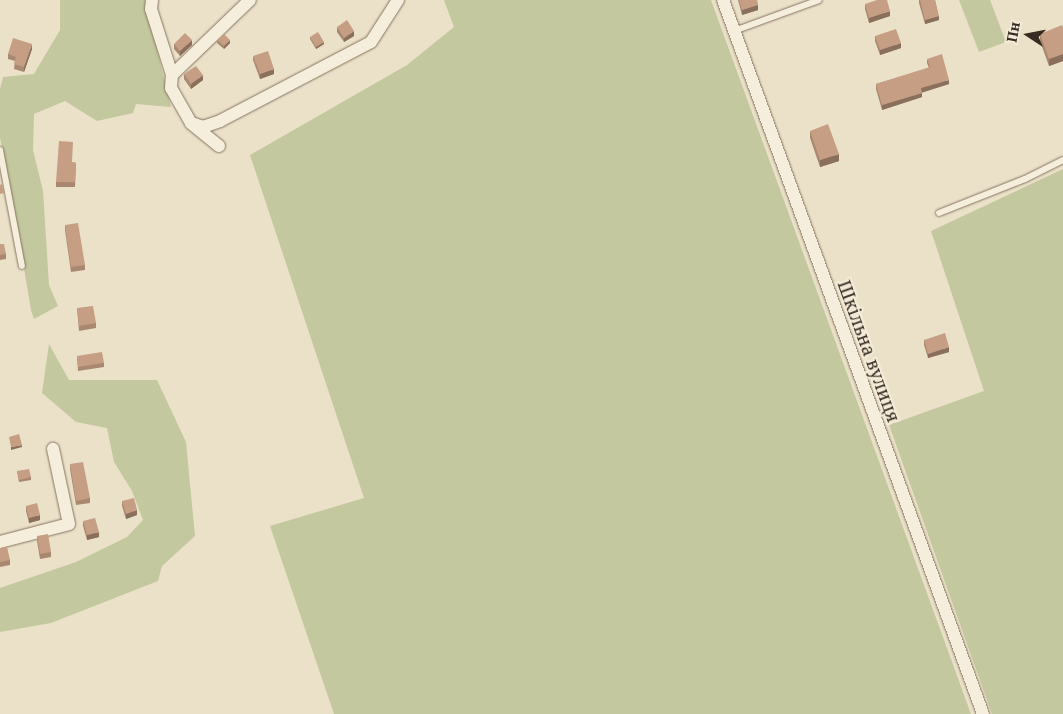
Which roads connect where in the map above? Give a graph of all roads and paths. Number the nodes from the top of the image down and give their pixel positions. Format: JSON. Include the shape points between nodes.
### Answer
{"nodes":[{"id":1,"x":152,"y":0,"type":"edge"},
{"id":2,"x":250,"y":0,"type":"edge"},
{"id":3,"x":398,"y":0,"type":"edge"},
{"id":4,"x":723,"y":0,"type":"edge"},
{"id":5,"x":819,"y":0,"type":"edge"},
{"id":6,"x":734,"y":31,"type":"junction"},
{"id":7,"x":172,"y":75,"type":"junction"},
{"id":8,"x":191,"y":123,"type":"junction"},
{"id":9,"x":219,"y":146,"type":"dead end"},
{"id":10,"x":0,"y":150,"type":"edge"},
{"id":11,"x":1063,"y":160,"type":"edge"},
{"id":12,"x":939,"y":213,"type":"dead end"},
{"id":13,"x":22,"y":266,"type":"dead end"},
{"id":14,"x":53,"y":449,"type":"dead end"},
{"id":15,"x":0,"y":542,"type":"edge"},
{"id":16,"x":983,"y":714,"type":"edge"}],
"edges":[{"from":1,"to":7,"type":"street","via":[[151,9]]},
{"from":2,"to":7,"type":"street"},
{"from":3,"to":8,"type":"street","via":[[370,42],[220,120],[203,127]]},
{"from":4,"to":6,"type":"street","name":"Шкільна вулиця"},
{"from":5,"to":6,"type":"lane"},
{"from":6,"to":16,"type":"street","name":"Шкільна вулиця"},
{"from":7,"to":8,"type":"street","via":[[171,88]]},
{"from":8,"to":9,"type":"street"},
{"from":10,"to":13,"type":"lane"},
{"from":11,"to":12,"type":"lane","via":[[1026,179]]},
{"from":14,"to":15,"type":"street","via":[[69,524]]}]}
